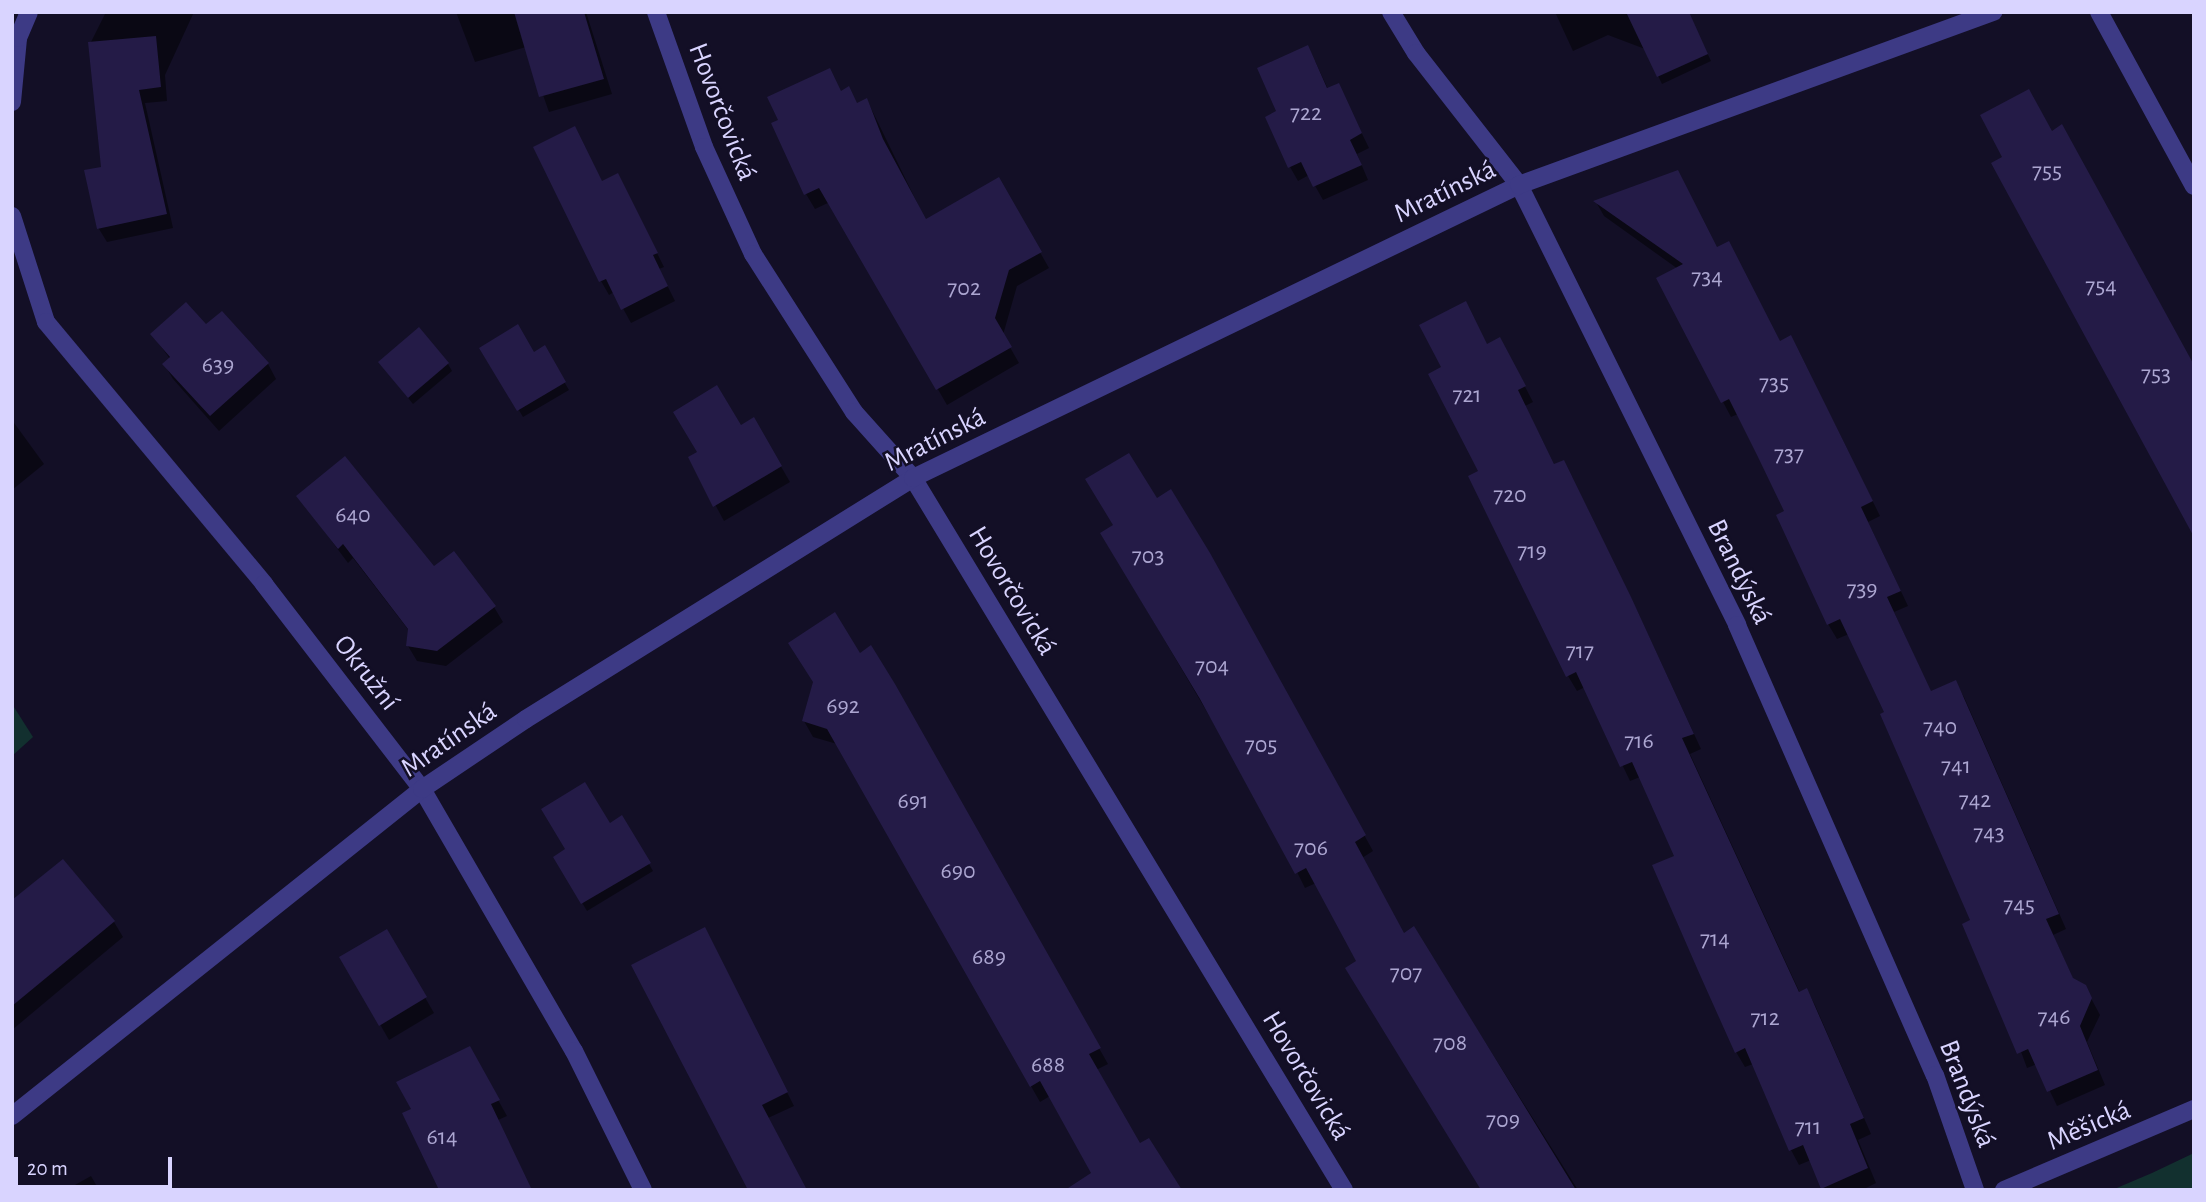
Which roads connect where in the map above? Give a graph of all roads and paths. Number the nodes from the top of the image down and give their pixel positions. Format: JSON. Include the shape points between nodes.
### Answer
{"nodes":[{"id":1,"x":29,"y":12,"type":"edge"},
{"id":2,"x":656,"y":12,"type":"edge"},
{"id":3,"x":1391,"y":12,"type":"edge"},
{"id":4,"x":1993,"y":12,"type":"edge"},
{"id":5,"x":2099,"y":12,"type":"edge"},
{"id":6,"x":12,"y":102,"type":"edge"},
{"id":7,"x":1518,"y":185,"type":"junction"},
{"id":8,"x":2194,"y":186,"type":"edge"},
{"id":9,"x":12,"y":216,"type":"edge"},
{"id":10,"x":913,"y":478,"type":"junction"},
{"id":11,"x":422,"y":789,"type":"junction"},
{"id":12,"x":2194,"y":1109,"type":"edge"},
{"id":13,"x":12,"y":1116,"type":"edge"},
{"id":14,"x":643,"y":1190,"type":"edge"},
{"id":15,"x":1344,"y":1190,"type":"edge"},
{"id":16,"x":1975,"y":1190,"type":"edge"},
{"id":17,"x":2004,"y":1190,"type":"edge"}],
"edges":[{"from":1,"to":6,"type":"street","via":[[18,38]]},
{"from":2,"to":10,"type":"street","name":"Hovorčovická","via":[[704,147],[753,254],[854,412]]},
{"from":3,"to":7,"type":"street","name":"Brandýská","via":[[1416,53]]},
{"from":4,"to":7,"type":"street","name":"Mratínská"},
{"from":5,"to":8,"type":"street"},
{"from":7,"to":10,"type":"street","name":"Mratínská"},
{"from":7,"to":16,"type":"street","name":"Brandýská","via":[[1737,625],[1935,1075]]},
{"from":9,"to":11,"type":"street","name":"Okružní","via":[[46,323],[264,584]]},
{"from":10,"to":11,"type":"street","name":"Mratínská"},
{"from":10,"to":15,"type":"street","name":"Hovorčovická"},
{"from":11,"to":13,"type":"street","name":"Mratínská"},
{"from":11,"to":14,"type":"street","name":"Okružní","via":[[574,1051]]},
{"from":12,"to":17,"type":"street","name":"Měšická"}]}
